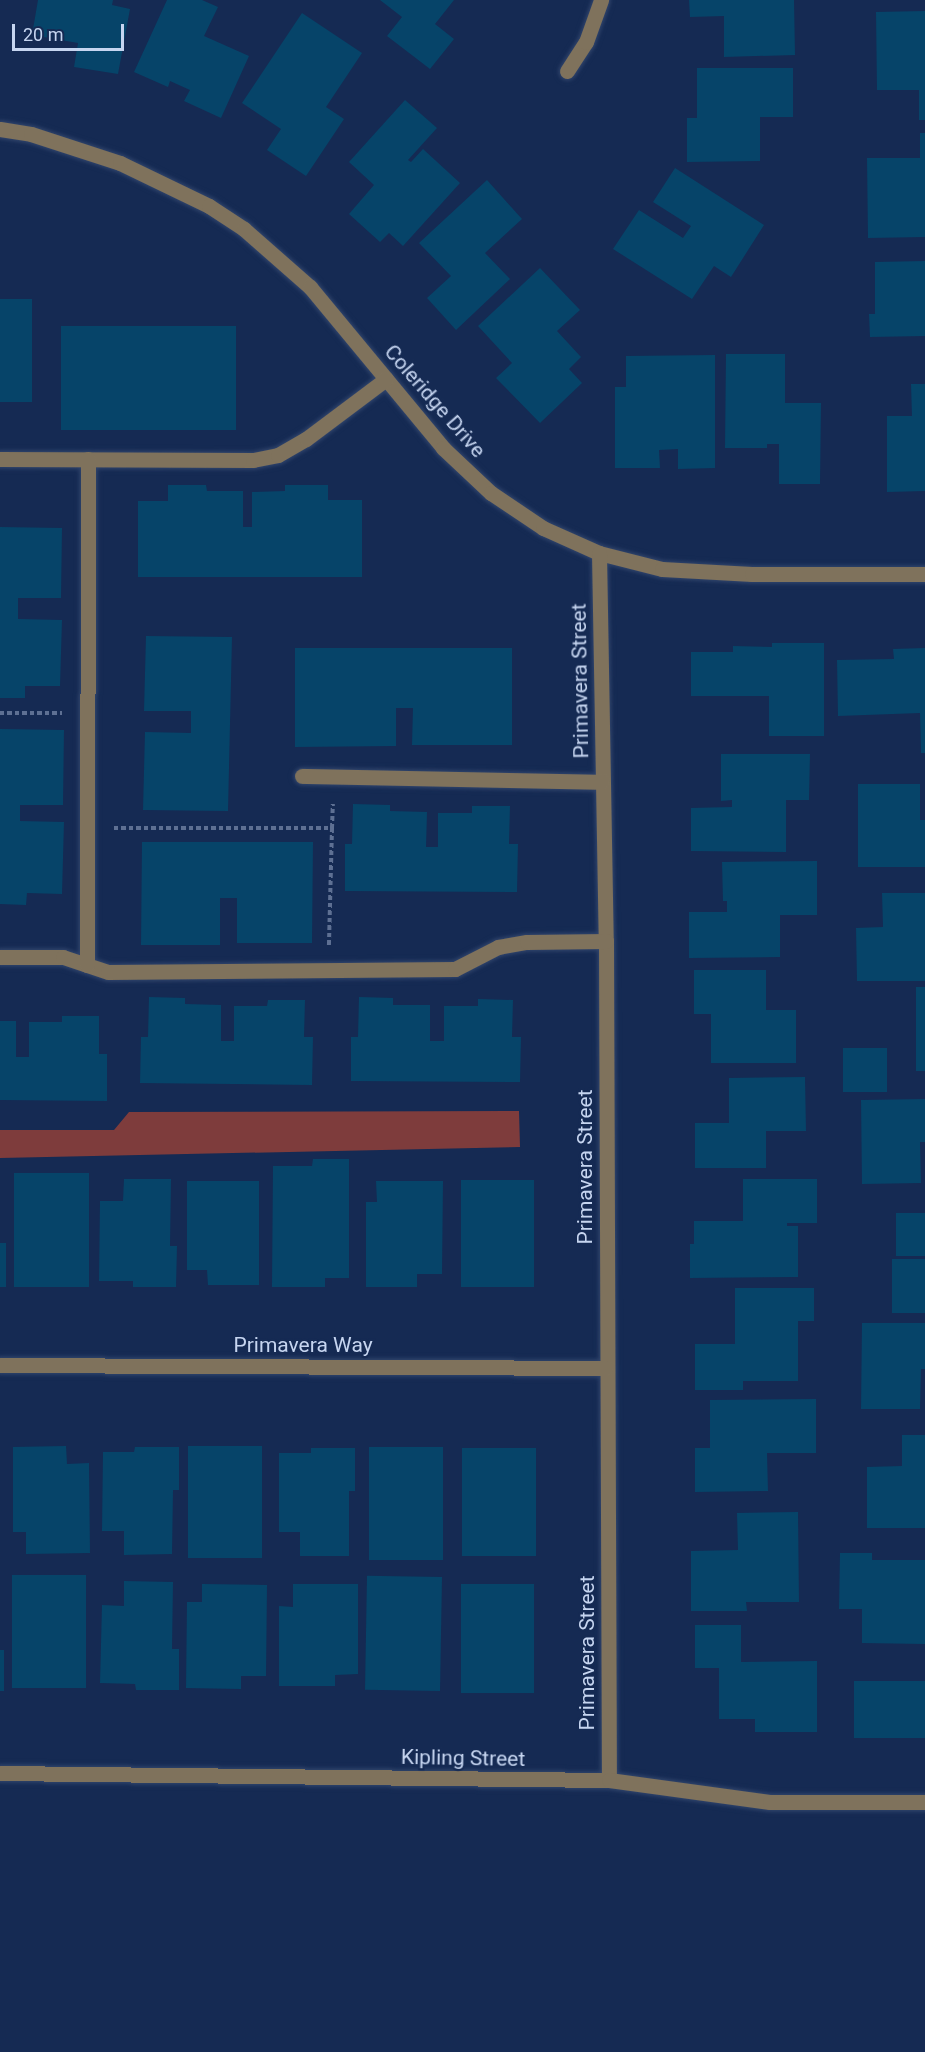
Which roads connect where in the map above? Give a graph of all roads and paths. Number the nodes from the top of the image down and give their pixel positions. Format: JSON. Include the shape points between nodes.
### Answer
{"nodes":[{"id":1,"x":601,"y":0,"type":"edge"},
{"id":2,"x":567,"y":71,"type":"dead end"},
{"id":3,"x":0,"y":129,"type":"edge"},
{"id":4,"x":386,"y":379,"type":"junction"},
{"id":5,"x":0,"y":459,"type":"edge"},
{"id":6,"x":88,"y":459,"type":"junction"},
{"id":7,"x":598,"y":553,"type":"junction"},
{"id":8,"x":925,"y":574,"type":"edge"},
{"id":9,"x":0,"y":712,"type":"edge"},
{"id":10,"x":88,"y":714,"type":"junction"},
{"id":11,"x":302,"y":776,"type":"dead end"},
{"id":12,"x":602,"y":782,"type":"junction"},
{"id":13,"x":109,"y":828,"type":"dead end"},
{"id":14,"x":606,"y":941,"type":"junction"},
{"id":15,"x":0,"y":957,"type":"edge"},
{"id":16,"x":87,"y":965,"type":"junction"},
{"id":17,"x":328,"y":970,"type":"junction"},
{"id":18,"x":0,"y":1365,"type":"edge"},
{"id":19,"x":606,"y":1368,"type":"junction"},
{"id":20,"x":0,"y":1773,"type":"edge"},
{"id":21,"x":609,"y":1780,"type":"junction"},
{"id":22,"x":925,"y":1802,"type":"edge"}],
"edges":[{"from":1,"to":2,"type":"street","via":[[586,42]]},
{"from":3,"to":4,"type":"street","name":"Coleridge Drive","via":[[31,134],[120,163],[209,206],[244,229],[310,287]]},
{"from":4,"to":6,"type":"street","via":[[306,439],[278,455],[253,460]]},
{"from":4,"to":7,"type":"street","name":"Coleridge Drive","via":[[443,448],[491,493],[543,528]]},
{"from":5,"to":6,"type":"street"},
{"from":6,"to":10,"type":"street"},
{"from":7,"to":8,"type":"street","name":"Coleridge Drive","via":[[673,569],[752,574]]},
{"from":7,"to":12,"type":"street","name":"Primavera Street"},
{"from":9,"to":10,"type":"path"},
{"from":10,"to":16,"type":"street"},
{"from":11,"to":12,"type":"street"},
{"from":12,"to":14,"type":"street","name":"Primavera Street"},
{"from":13,"to":17,"type":"path","via":[[332,828]]},
{"from":14,"to":17,"type":"street","via":[[527,942],[498,947],[455,969]]},
{"from":14,"to":19,"type":"street","name":"Primavera Street"},
{"from":15,"to":16,"type":"street","via":[[63,957]]},
{"from":16,"to":17,"type":"street","via":[[108,972]]},
{"from":18,"to":19,"type":"street","name":"Primavera Way"},
{"from":19,"to":21,"type":"street","name":"Primavera Street"},
{"from":20,"to":21,"type":"street","name":"Kipling Street"},
{"from":21,"to":22,"type":"street","name":"Kipling Street","via":[[770,1802]]}]}
